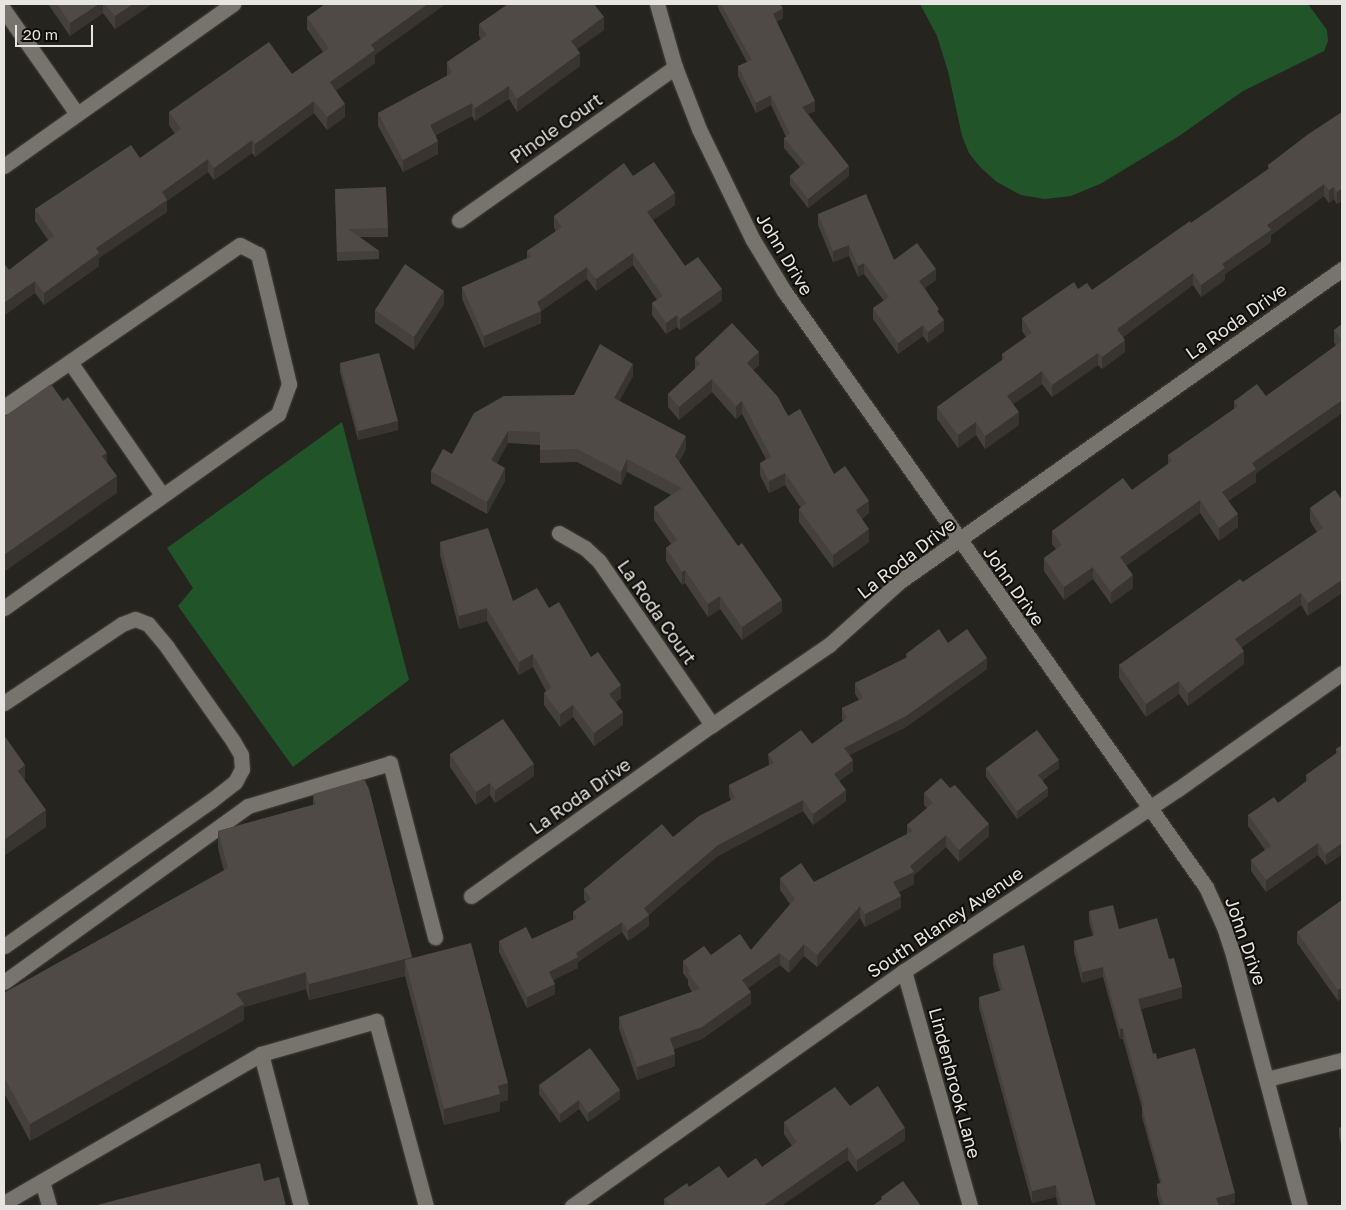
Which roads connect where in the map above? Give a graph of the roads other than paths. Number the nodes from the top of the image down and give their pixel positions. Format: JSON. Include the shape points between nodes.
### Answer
{"nodes":[{"id":1,"x":234,"y":4,"type":"edge"},
{"id":2,"x":657,"y":4,"type":"edge"},
{"id":3,"x":4,"y":10,"type":"edge"},
{"id":4,"x":675,"y":67,"type":"junction"},
{"id":5,"x":77,"y":114,"type":"junction"},
{"id":6,"x":4,"y":166,"type":"edge"},
{"id":7,"x":459,"y":220,"type":"dead end"},
{"id":8,"x":1342,"y":269,"type":"edge"},
{"id":9,"x":70,"y":362,"type":"junction"},
{"id":10,"x":4,"y":407,"type":"edge"},
{"id":11,"x":162,"y":496,"type":"junction"},
{"id":12,"x":559,"y":533,"type":"dead end"},
{"id":13,"x":958,"y":540,"type":"junction"},
{"id":14,"x":4,"y":608,"type":"edge"},
{"id":15,"x":1342,"y":673,"type":"edge"},
{"id":16,"x":4,"y":703,"type":"edge"},
{"id":17,"x":712,"y":725,"type":"junction"},
{"id":18,"x":1149,"y":807,"type":"junction"},
{"id":19,"x":471,"y":896,"type":"dead end"},
{"id":20,"x":435,"y":937,"type":"dead end"},
{"id":21,"x":4,"y":946,"type":"edge"},
{"id":22,"x":904,"y":971,"type":"junction"},
{"id":23,"x":4,"y":982,"type":"edge"},
{"id":24,"x":261,"y":1054,"type":"junction"},
{"id":25,"x":1342,"y":1060,"type":"edge"},
{"id":26,"x":1267,"y":1079,"type":"junction"},
{"id":27,"x":42,"y":1182,"type":"junction"},
{"id":28,"x":4,"y":1203,"type":"edge"},
{"id":29,"x":49,"y":1206,"type":"edge"},
{"id":30,"x":301,"y":1206,"type":"edge"},
{"id":31,"x":426,"y":1206,"type":"edge"},
{"id":32,"x":572,"y":1206,"type":"edge"},
{"id":33,"x":970,"y":1206,"type":"edge"},
{"id":34,"x":1300,"y":1206,"type":"edge"}],
"edges":[{"from":1,"to":5,"type":"street"},
{"from":2,"to":4,"type":"street","name":"John Drive"},
{"from":3,"to":5,"type":"street"},
{"from":4,"to":7,"type":"street","name":"Pinole Court"},
{"from":4,"to":13,"type":"street","name":"John Drive","via":[[722,180],[779,284]]},
{"from":5,"to":6,"type":"street"},
{"from":8,"to":13,"type":"street","name":"La Roda Drive"},
{"from":9,"to":10,"type":"street"},
{"from":9,"to":11,"type":"street"},
{"from":9,"to":11,"type":"street","via":[[240,245],[258,254],[289,384],[278,414]]},
{"from":11,"to":14,"type":"street"},
{"from":12,"to":17,"type":"street","name":"La Roda Court","via":[[598,560]]},
{"from":13,"to":17,"type":"street","name":"La Roda Drive","via":[[899,582],[829,645]]},
{"from":13,"to":18,"type":"street","name":"John Drive"},
{"from":15,"to":18,"type":"street","name":"South Blaney Avenue"},
{"from":16,"to":21,"type":"street","via":[[122,624],[135,619],[148,624],[167,647],[242,755],[242,769],[235,782]]},
{"from":17,"to":19,"type":"street","name":"La Roda Drive"},
{"from":18,"to":22,"type":"street","name":"South Blaney Avenue"},
{"from":18,"to":26,"type":"street","name":"John Drive","via":[[1206,887],[1217,908]]},
{"from":20,"to":23,"type":"street","via":[[390,764],[248,806]]},
{"from":22,"to":32,"type":"street","name":"South Blaney Avenue"},
{"from":22,"to":33,"type":"street","name":"Lindenbrook Lane"},
{"from":24,"to":27,"type":"street"},
{"from":24,"to":30,"type":"street"},
{"from":24,"to":31,"type":"street","via":[[376,1021]]},
{"from":25,"to":26,"type":"street"},
{"from":26,"to":34,"type":"street","name":"John Drive"},
{"from":27,"to":28,"type":"street"},
{"from":27,"to":29,"type":"street"}]}
